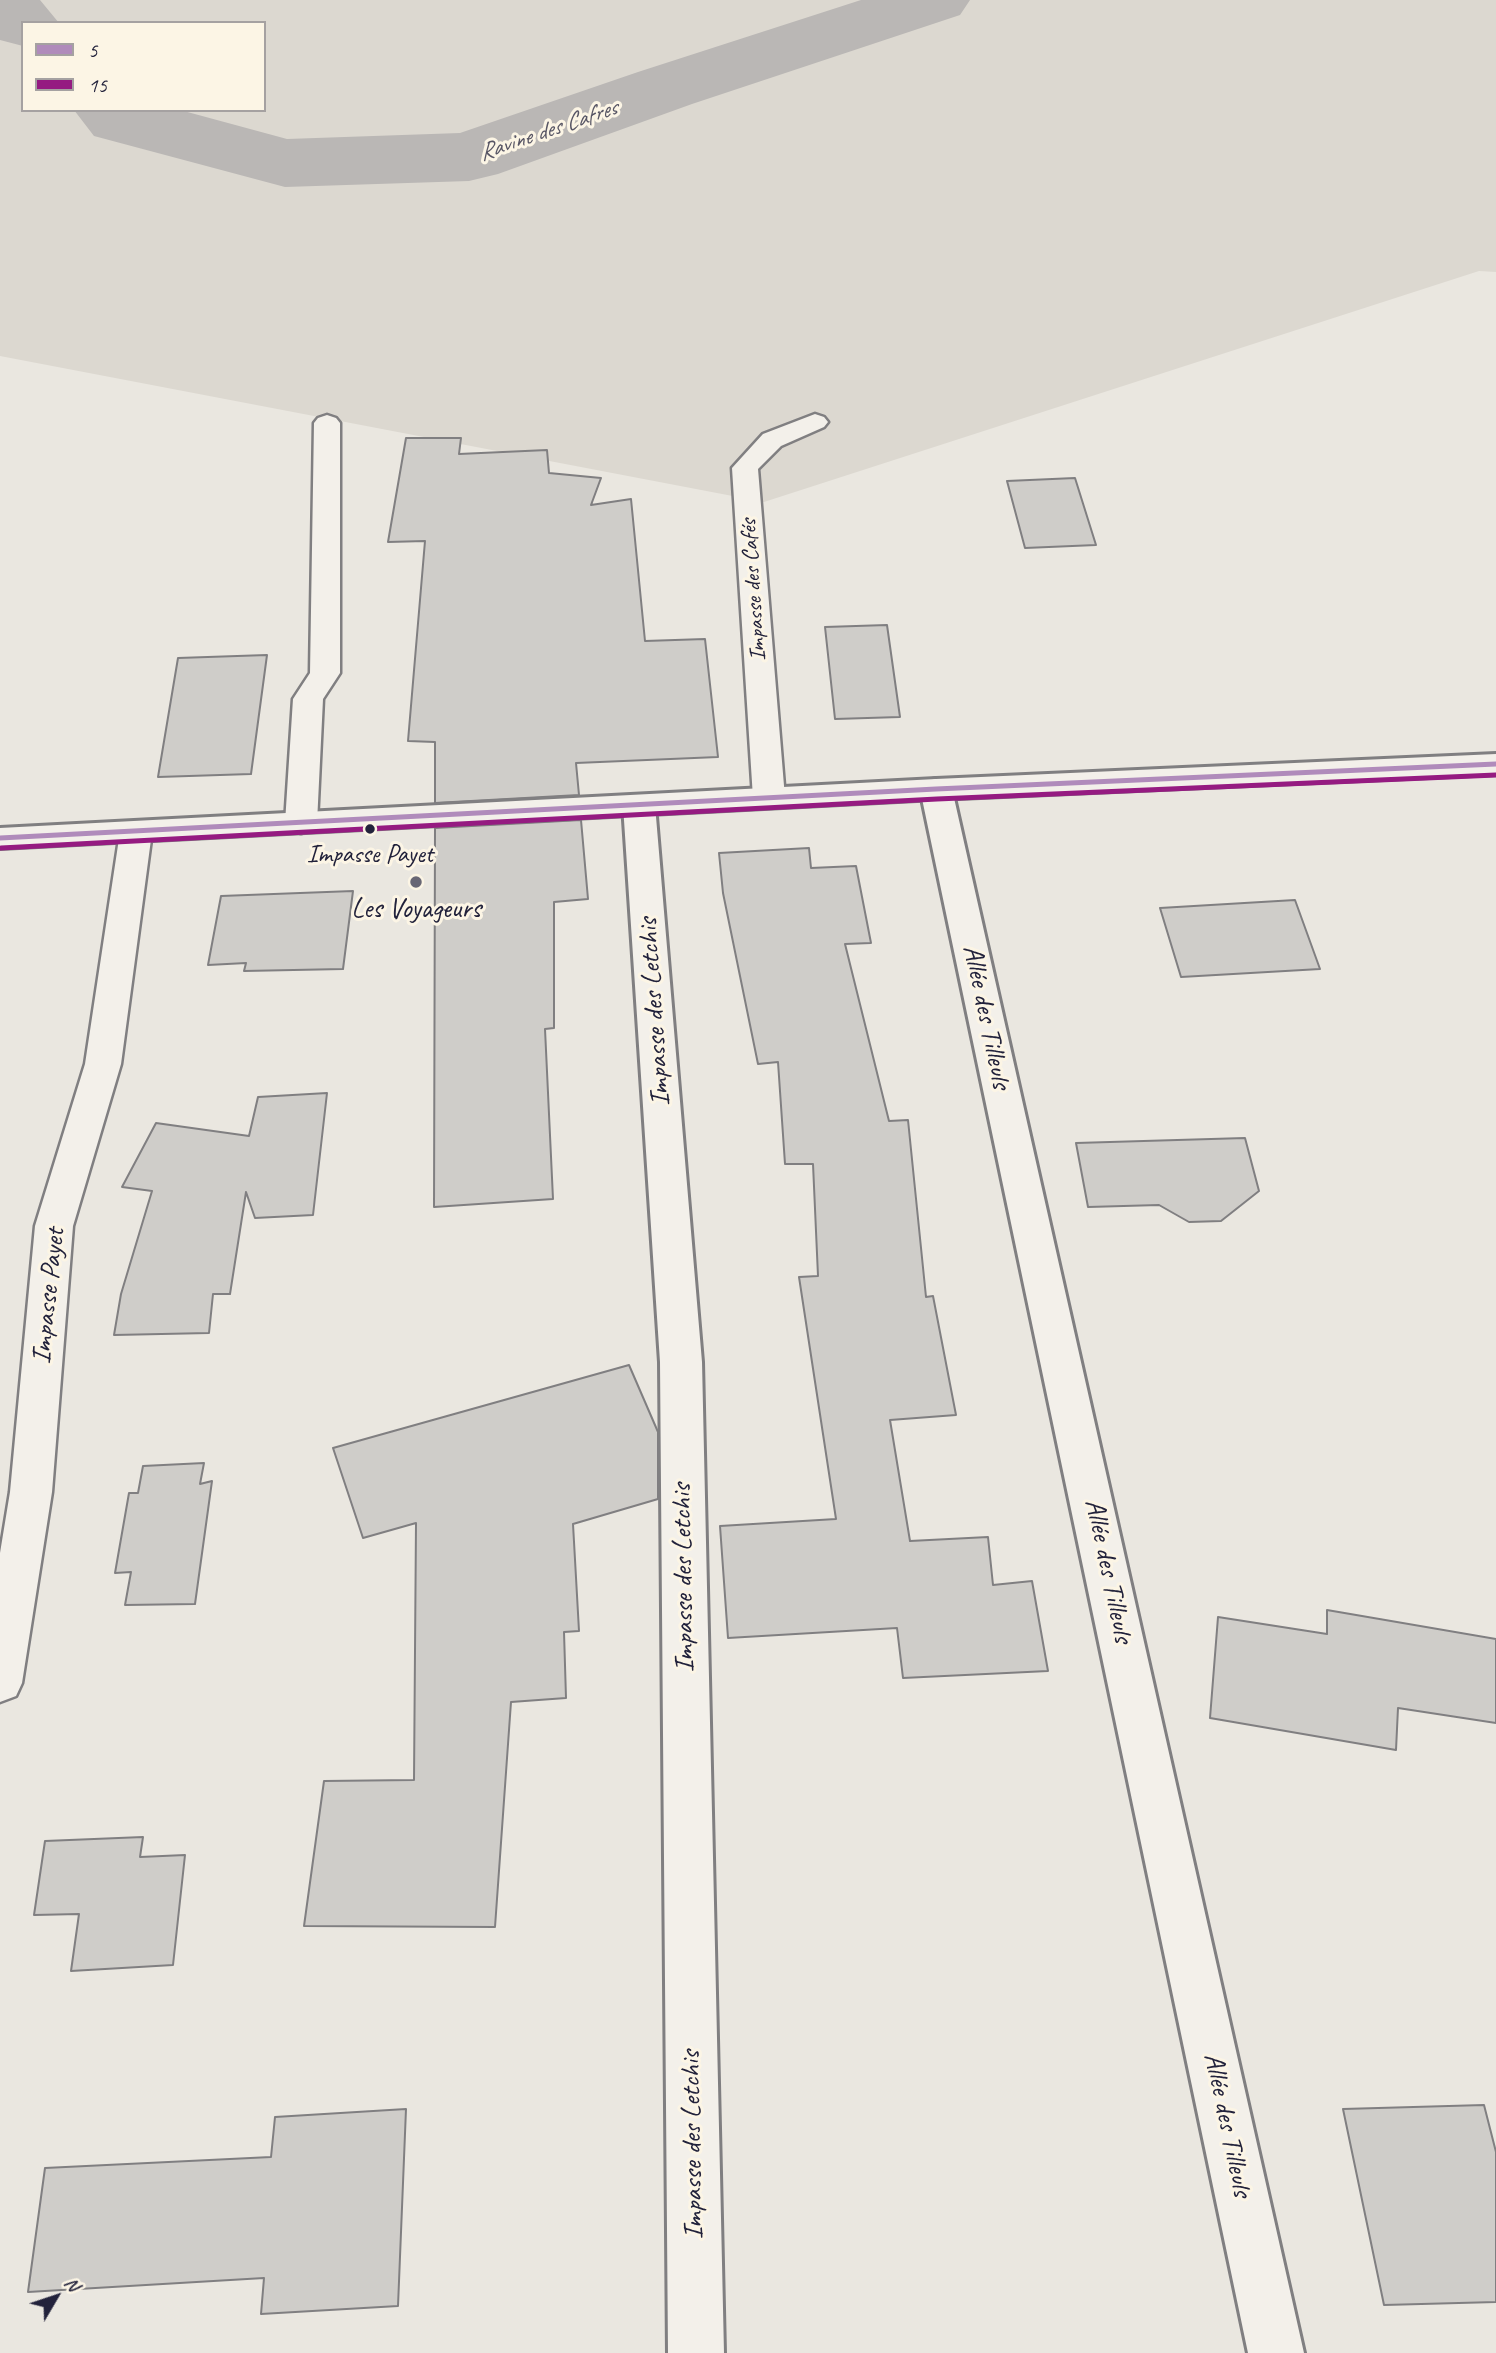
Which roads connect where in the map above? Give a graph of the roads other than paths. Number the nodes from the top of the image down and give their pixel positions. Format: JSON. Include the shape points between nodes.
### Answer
{"nodes":[{"id":1,"x":816,"y":422,"type":"dead end"},
{"id":2,"x":327,"y":424,"type":"dead end"},
{"id":3,"x":1496,"y":764,"type":"edge"},
{"id":4,"x":936,"y":789,"type":"junction"},
{"id":5,"x":769,"y":798,"type":"junction"},
{"id":6,"x":639,"y":805,"type":"junction"},
{"id":7,"x":301,"y":823,"type":"junction"},
{"id":8,"x":136,"y":832,"type":"junction"},
{"id":9,"x":0,"y":838,"type":"edge"},
{"id":10,"x":0,"y":1683,"type":"edge"},
{"id":11,"x":696,"y":2353,"type":"edge"},
{"id":12,"x":1276,"y":2353,"type":"edge"}],
"edges":[{"from":1,"to":5,"type":"lane","name":"Impasse des Cafés","via":[[772,440],[745,468]]},
{"from":2,"to":7,"type":"lane","via":[[325,674],[308,699]]},
{"from":3,"to":4,"type":"street"},
{"from":4,"to":5,"type":"street"},
{"from":4,"to":12,"type":"street","name":"Allée des Tilleuls"},
{"from":5,"to":6,"type":"street"},
{"from":6,"to":7,"type":"street"},
{"from":6,"to":11,"type":"street","name":"Impasse des Letchis","via":[[681,1362]]},
{"from":7,"to":8,"type":"street"},
{"from":8,"to":9,"type":"street"},
{"from":8,"to":10,"type":"lane","name":"Impasse Payet","via":[[103,1064],[54,1226],[31,1492]]}]}
